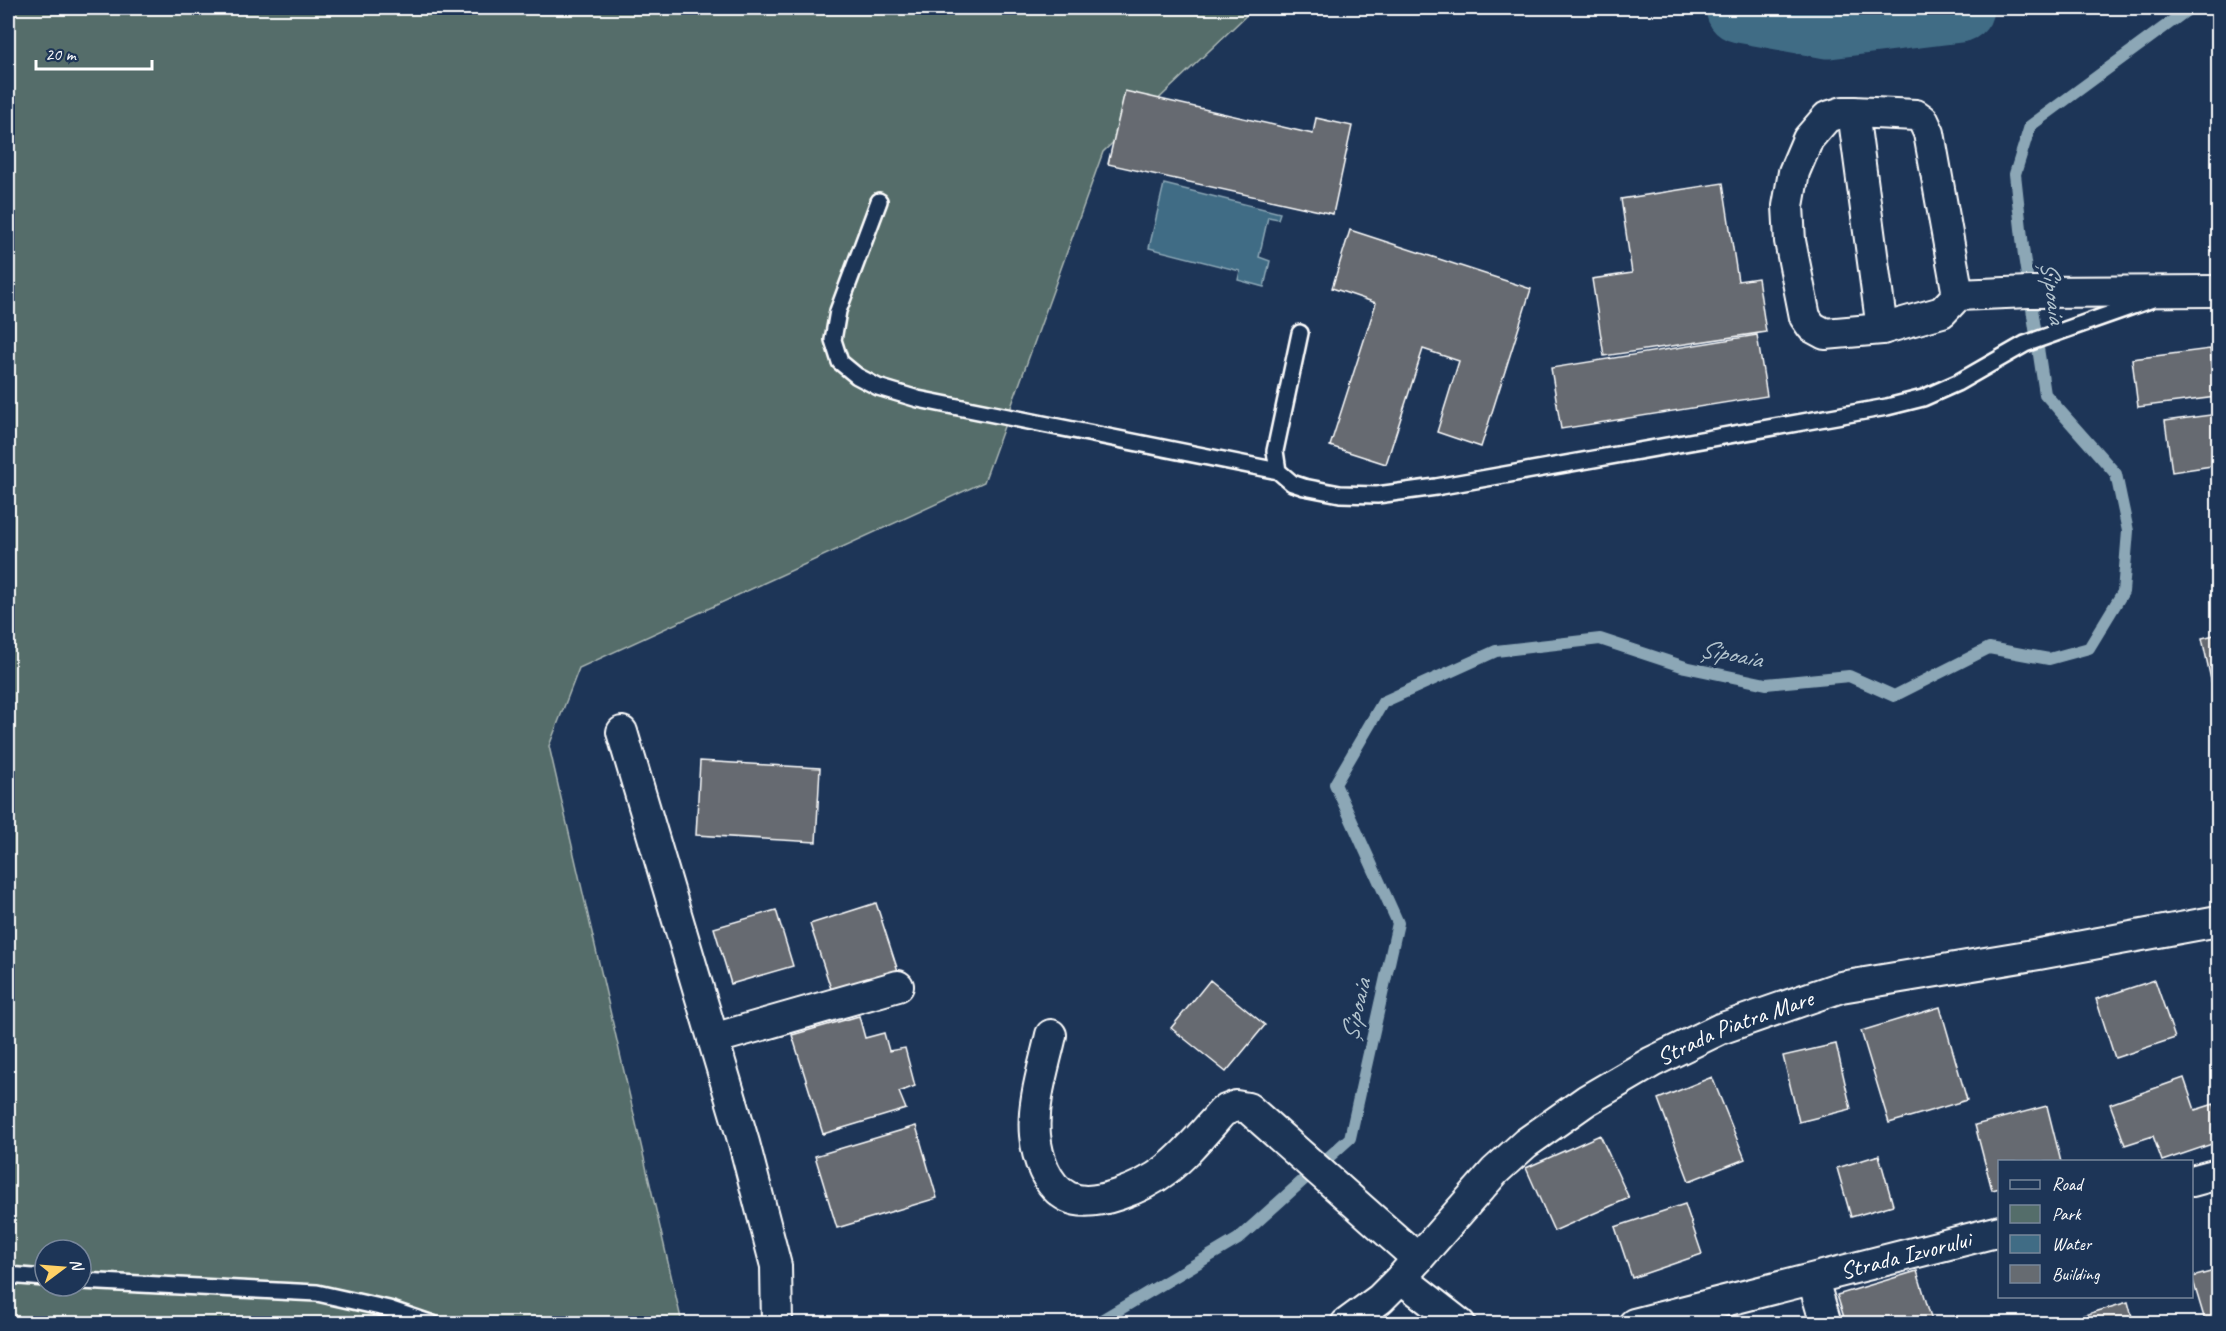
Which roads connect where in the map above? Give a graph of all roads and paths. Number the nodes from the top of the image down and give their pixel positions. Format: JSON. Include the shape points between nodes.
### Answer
{"nodes":[{"id":1,"x":1853,"y":112,"type":"junction"},
{"id":2,"x":879,"y":201,"type":"dead end"},
{"id":3,"x":2175,"y":291,"type":"junction"},
{"id":4,"x":2218,"y":291,"type":"edge"},
{"id":5,"x":1958,"y":295,"type":"junction"},
{"id":6,"x":1882,"y":329,"type":"junction"},
{"id":7,"x":1300,"y":333,"type":"dead end"},
{"id":8,"x":1278,"y":471,"type":"junction"},
{"id":9,"x":622,"y":732,"type":"dead end"},
{"id":10,"x":2218,"y":921,"type":"edge"},
{"id":11,"x":898,"y":986,"type":"dead end"},
{"id":12,"x":1051,"y":1035,"type":"dead end"},
{"id":13,"x":713,"y":1039,"type":"junction"},
{"id":14,"x":2218,"y":1174,"type":"edge"},
{"id":15,"x":2193,"y":1181,"type":"edge"},
{"id":16,"x":1998,"y":1232,"type":"edge"},
{"id":17,"x":1410,"y":1269,"type":"junction"},
{"id":18,"x":8,"y":1275,"type":"edge"},
{"id":19,"x":33,"y":1277,"type":"edge"},
{"id":20,"x":1813,"y":1280,"type":"junction"},
{"id":21,"x":93,"y":1282,"type":"edge"},
{"id":22,"x":433,"y":1323,"type":"edge"},
{"id":23,"x":777,"y":1323,"type":"edge"},
{"id":24,"x":1346,"y":1323,"type":"edge"},
{"id":25,"x":1460,"y":1323,"type":"edge"},
{"id":26,"x":1634,"y":1323,"type":"edge"},
{"id":27,"x":1826,"y":1323,"type":"edge"}],
"edges":[{"from":1,"to":5,"type":"street","via":[[1916,115],[1923,120],[1929,133]]},
{"from":1,"to":6,"type":"street"},
{"from":1,"to":6,"type":"street","via":[[1827,117],[1808,139],[1794,172],[1788,206],[1790,241],[1805,317],[1812,327],[1826,334]]},
{"from":2,"to":8,"type":"lane","via":[[838,311],[834,340],[840,362],[856,376],[918,399]]},
{"from":3,"to":4,"type":"street"},
{"from":3,"to":5,"type":"street"},
{"from":3,"to":8,"type":"lane","via":[[2025,344],[1957,383],[1923,398],[1887,407],[1377,495],[1304,488]]},
{"from":5,"to":6,"type":"street","via":[[1942,312]]},
{"from":7,"to":8,"type":"lane","via":[[1275,451]]},
{"from":9,"to":13,"type":"street"},
{"from":10,"to":17,"type":"street","name":"Strada Piatra Mare","via":[[1840,987],[1720,1029],[1587,1100],[1526,1143],[1495,1172]]},
{"from":11,"to":13,"type":"street"},
{"from":12,"to":17,"type":"street","via":[[1035,1133],[1041,1166],[1056,1188],[1069,1198],[1094,1200],[1129,1192],[1166,1170],[1223,1111],[1236,1106],[1248,1108],[1384,1229]]},
{"from":13,"to":23,"type":"street","via":[[776,1266]]},
{"from":14,"to":15,"type":"street"},
{"from":16,"to":20,"type":"street","name":"Strada Izvorului"},
{"from":17,"to":24,"type":"street","name":"Strada Piatra Mare","via":[[1380,1299]]},
{"from":17,"to":25,"type":"street"},
{"from":18,"to":19,"type":"lane"},
{"from":20,"to":26,"type":"street","name":"Strada Izvorului"},
{"from":20,"to":27,"type":"street","name":"Strada Izvorului"},
{"from":21,"to":22,"type":"lane","via":[[317,1293]]}]}
